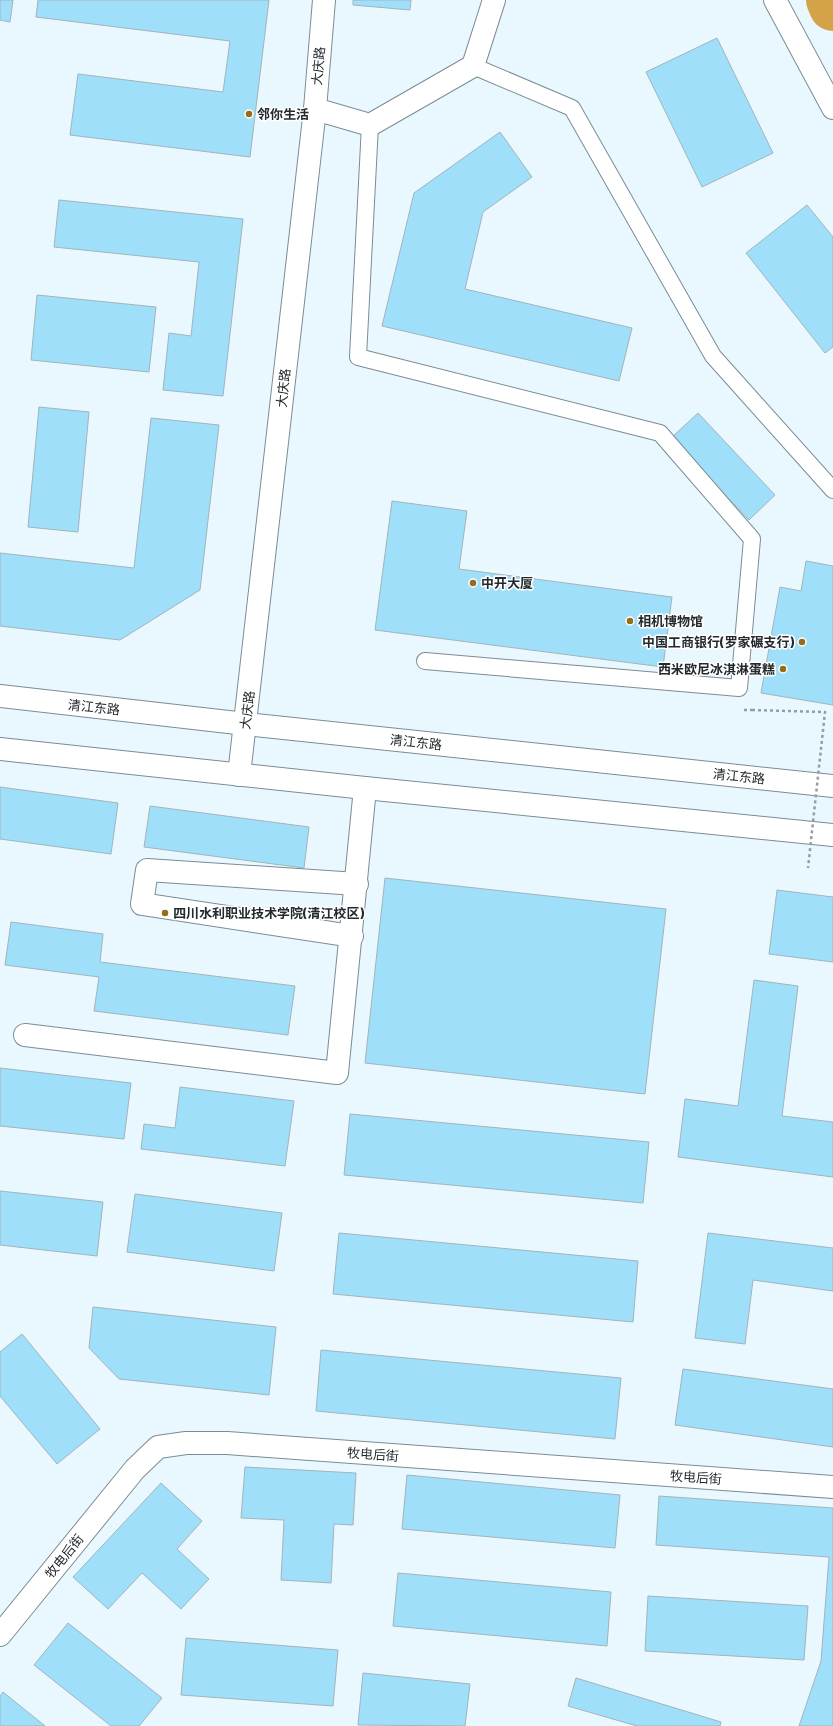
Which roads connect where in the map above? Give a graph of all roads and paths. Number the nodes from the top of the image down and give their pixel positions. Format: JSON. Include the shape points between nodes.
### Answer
{"nodes":[{"id":1,"x":324,"y":0,"type":"edge"},
{"id":2,"x":494,"y":0,"type":"edge"},
{"id":3,"x":775,"y":0,"type":"edge"},
{"id":4,"x":473,"y":66,"type":"junction"},
{"id":5,"x":833,"y":108,"type":"edge"},
{"id":6,"x":314,"y":109,"type":"junction"},
{"id":7,"x":370,"y":125,"type":"junction"},
{"id":8,"x":833,"y":490,"type":"edge"},
{"id":9,"x":425,"y":661,"type":"dead end"},
{"id":10,"x":0,"y":696,"type":"edge"},
{"id":11,"x":752,"y":710,"type":"dead end"},
{"id":12,"x":246,"y":724,"type":"junction"},
{"id":13,"x":0,"y":749,"type":"edge"},
{"id":14,"x":239,"y":775,"type":"junction"},
{"id":15,"x":833,"y":786,"type":"edge"},
{"id":16,"x":365,"y":788,"type":"junction"},
{"id":17,"x":833,"y":835,"type":"edge"},
{"id":18,"x":808,"y":868,"type":"dead end"},
{"id":19,"x":357,"y":884,"type":"junction"},
{"id":20,"x":352,"y":936,"type":"junction"},
{"id":21,"x":26,"y":1035,"type":"dead end"},
{"id":22,"x":833,"y":1487,"type":"edge"},
{"id":23,"x":0,"y":1635,"type":"edge"}],
"edges":[{"from":1,"to":6,"type":"street","name":"大庆路"},
{"from":2,"to":4,"type":"street"},
{"from":3,"to":5,"type":"street"},
{"from":4,"to":7,"type":"street"},
{"from":4,"to":8,"type":"lane","via":[[572,108],[713,356]]},
{"from":6,"to":7,"type":"street"},
{"from":6,"to":12,"type":"street","name":"大庆路"},
{"from":7,"to":9,"type":"lane","via":[[358,357],[660,434],[752,538],[739,688]]},
{"from":10,"to":12,"type":"street","name":"清江东路"},
{"from":11,"to":18,"type":"path","bridge":true,"via":[[825,712]]},
{"from":12,"to":14,"type":"street","name":"大庆路"},
{"from":12,"to":15,"type":"street","name":"清江东路"},
{"from":13,"to":14,"type":"street"},
{"from":14,"to":16,"type":"street"},
{"from":16,"to":17,"type":"street"},
{"from":16,"to":19,"type":"street"},
{"from":19,"to":20,"type":"street"},
{"from":19,"to":20,"type":"street","via":[[147,870],[142,904]]},
{"from":20,"to":21,"type":"street","via":[[338,1073]]},
{"from":22,"to":23,"type":"street","name":"牧电后街","via":[[227,1443],[186,1443],[158,1448],[135,1469]]}]}
